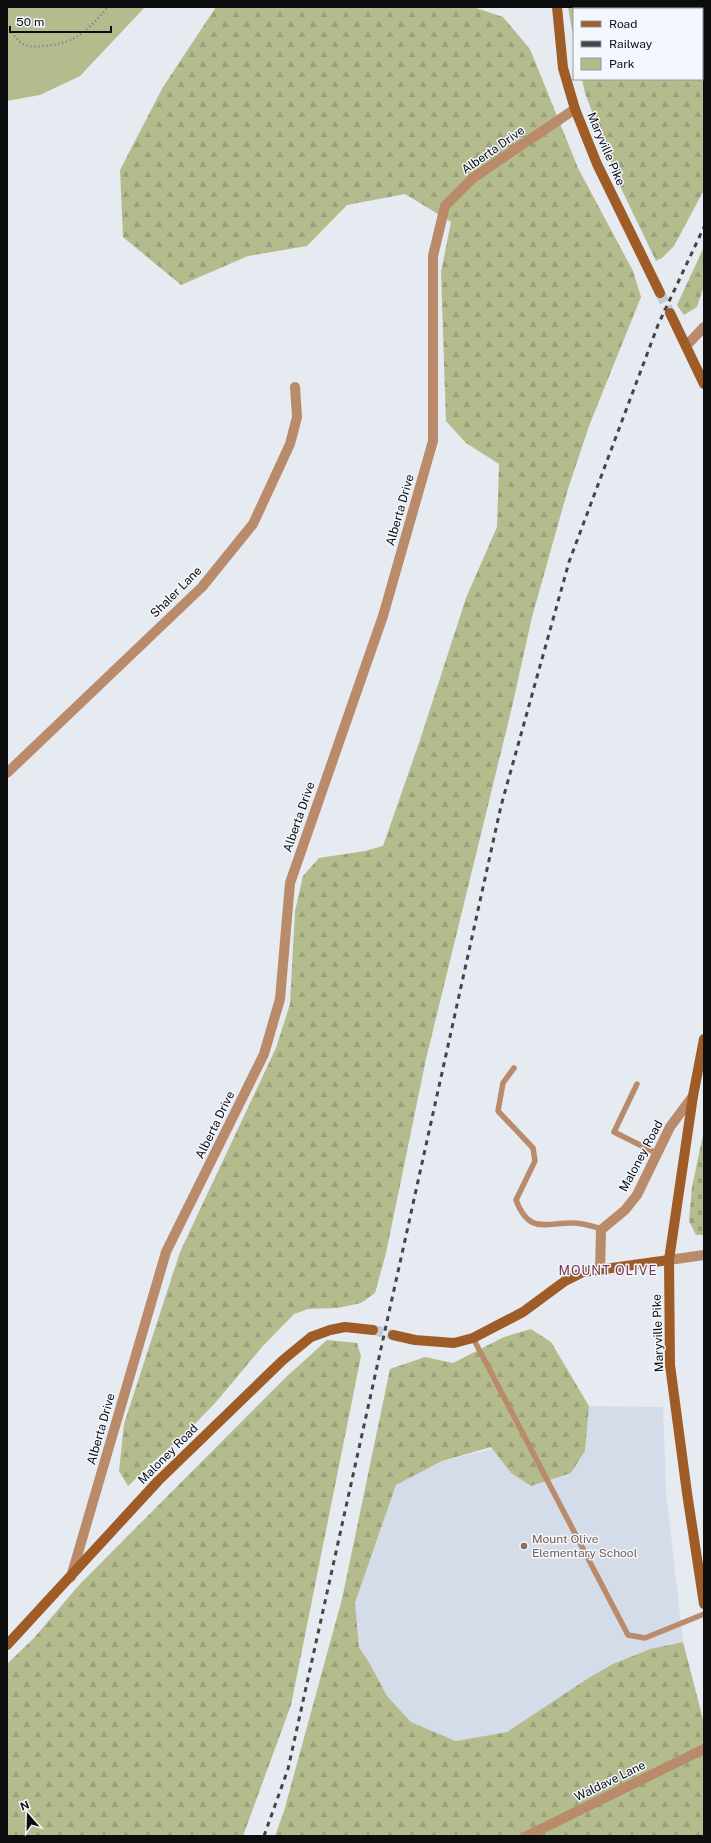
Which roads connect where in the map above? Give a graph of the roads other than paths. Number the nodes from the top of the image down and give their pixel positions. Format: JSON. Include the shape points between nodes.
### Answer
{"nodes":[{"id":1,"x":557,"y":7,"type":"edge"},
{"id":2,"x":575,"y":109,"type":"junction"},
{"id":3,"x":660,"y":293,"type":"tunnel mouth"},
{"id":4,"x":670,"y":313,"type":"tunnel mouth"},
{"id":5,"x":704,"y":328,"type":"edge"},
{"id":6,"x":686,"y":346,"type":"junction"},
{"id":7,"x":704,"y":384,"type":"edge"},
{"id":8,"x":295,"y":387,"type":"dead end"},
{"id":9,"x":7,"y":773,"type":"edge"},
{"id":10,"x":704,"y":1038,"type":"edge"},
{"id":11,"x":514,"y":1068,"type":"dead end"},
{"id":12,"x":637,"y":1084,"type":"dead end"},
{"id":13,"x":692,"y":1096,"type":"junction"},
{"id":14,"x":658,"y":1154,"type":"junction"},
{"id":15,"x":602,"y":1229,"type":"junction"},
{"id":16,"x":704,"y":1255,"type":"edge"},
{"id":17,"x":669,"y":1260,"type":"junction"},
{"id":18,"x":600,"y":1270,"type":"junction"},
{"id":19,"x":374,"y":1330,"type":"tunnel mouth"},
{"id":20,"x":393,"y":1335,"type":"tunnel mouth"},
{"id":21,"x":473,"y":1338,"type":"junction"},
{"id":22,"x":71,"y":1577,"type":"junction"},
{"id":23,"x":704,"y":1604,"type":"edge"},
{"id":24,"x":704,"y":1614,"type":"edge"},
{"id":25,"x":7,"y":1645,"type":"edge"},
{"id":26,"x":704,"y":1749,"type":"edge"},
{"id":27,"x":527,"y":1836,"type":"edge"}],
"edges":[{"from":1,"to":2,"type":"main road","name":"Maryville Pike","via":[[563,68]]},
{"from":2,"to":3,"type":"main road","name":"Maryville Pike","via":[[597,164]]},
{"from":2,"to":22,"type":"street","name":"Alberta Drive","via":[[473,178],[445,206],[433,256],[433,440],[383,616],[290,883],[280,999],[264,1054],[166,1252]]},
{"from":4,"to":6,"type":"main road"},
{"from":5,"to":6,"type":"street"},
{"from":6,"to":7,"type":"main road"},
{"from":8,"to":9,"type":"street","name":"Shaler Lane","via":[[297,417],[290,444],[253,524],[202,587]]},
{"from":10,"to":13,"type":"main road","name":"Maryville Pike"},
{"from":11,"to":15,"type":"lane","via":[[503,1083],[498,1111],[533,1148],[535,1161],[516,1200],[520,1210],[532,1222],[542,1226],[586,1224]]},
{"from":12,"to":14,"type":"lane","via":[[614,1132]]},
{"from":13,"to":14,"type":"street","name":"Maloney Road","via":[[670,1127]]},
{"from":13,"to":17,"type":"main road","name":"Maryville Pike"},
{"from":14,"to":15,"type":"street","name":"Maloney Road","via":[[637,1195],[625,1210]]},
{"from":15,"to":18,"type":"street"},
{"from":16,"to":17,"type":"street"},
{"from":17,"to":18,"type":"main road"},
{"from":17,"to":23,"type":"main road","name":"Maryville Pike","via":[[670,1365]]},
{"from":18,"to":21,"type":"main road","via":[[583,1272],[565,1281],[523,1312]]},
{"from":19,"to":22,"type":"main road","name":"Maloney Road","via":[[345,1327],[311,1337],[283,1360],[158,1481]]},
{"from":20,"to":21,"type":"main road","via":[[415,1340],[454,1343]]},
{"from":21,"to":24,"type":"lane","via":[[628,1635],[645,1638]]},
{"from":22,"to":25,"type":"main road","name":"Maloney Road"},
{"from":26,"to":27,"type":"street","name":"Waldave Lane"}]}
